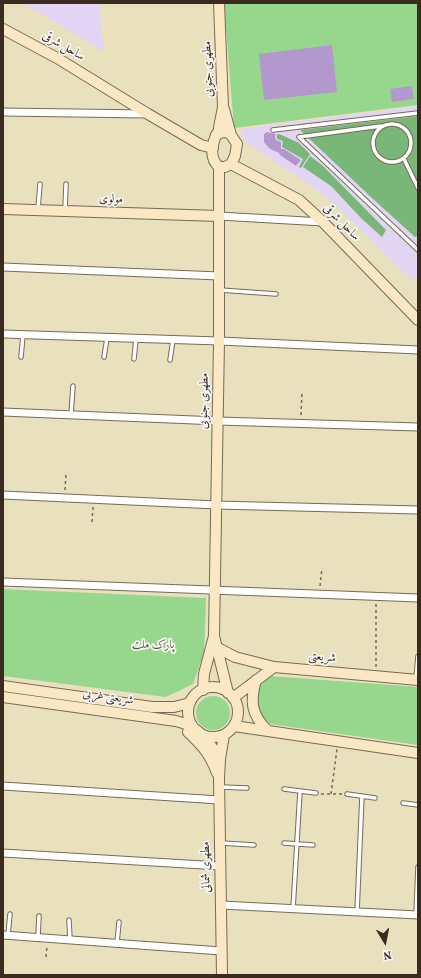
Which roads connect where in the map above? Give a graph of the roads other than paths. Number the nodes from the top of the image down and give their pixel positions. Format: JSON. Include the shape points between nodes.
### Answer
{"nodes":[{"id":1,"x":219,"y":3,"type":"edge"},
{"id":2,"x":3,"y":29,"type":"edge"},
{"id":3,"x":223,"y":107,"type":"junction"},
{"id":4,"x":3,"y":112,"type":"edge"},
{"id":5,"x":418,"y":113,"type":"edge"},
{"id":6,"x":148,"y":114,"type":"junction"},
{"id":7,"x":382,"y":126,"type":"junction"},
{"id":8,"x":273,"y":130,"type":"dead end"},
{"id":9,"x":218,"y":133,"type":"junction"},
{"id":10,"x":232,"y":135,"type":"junction"},
{"id":11,"x":212,"y":148,"type":"junction"},
{"id":12,"x":404,"y":159,"type":"junction"},
{"id":13,"x":231,"y":164,"type":"junction"},
{"id":14,"x":219,"y":167,"type":"junction"},
{"id":15,"x":40,"y":184,"type":"dead end"},
{"id":16,"x":66,"y":184,"type":"dead end"},
{"id":17,"x":418,"y":188,"type":"edge"},
{"id":18,"x":3,"y":208,"type":"edge"},
{"id":19,"x":37,"y":210,"type":"junction"},
{"id":20,"x":65,"y":211,"type":"junction"},
{"id":21,"x":219,"y":216,"type":"junction"},
{"id":22,"x":323,"y":222,"type":"junction"},
{"id":23,"x":418,"y":249,"type":"edge"},
{"id":24,"x":3,"y":267,"type":"edge"},
{"id":25,"x":219,"y":276,"type":"junction"},
{"id":26,"x":219,"y":290,"type":"junction"},
{"id":27,"x":276,"y":294,"type":"dead end"},
{"id":28,"x":418,"y":320,"type":"edge"},
{"id":29,"x":3,"y":334,"type":"edge"},
{"id":30,"x":23,"y":335,"type":"junction"},
{"id":31,"x":107,"y":338,"type":"junction"},
{"id":32,"x":136,"y":339,"type":"junction"},
{"id":33,"x":173,"y":340,"type":"junction"},
{"id":34,"x":219,"y":341,"type":"junction"},
{"id":35,"x":418,"y":350,"type":"edge"},
{"id":36,"x":21,"y":357,"type":"dead end"},
{"id":37,"x":104,"y":357,"type":"dead end"},
{"id":38,"x":134,"y":359,"type":"dead end"},
{"id":39,"x":170,"y":360,"type":"dead end"},
{"id":40,"x":73,"y":386,"type":"dead end"},
{"id":41,"x":3,"y":412,"type":"edge"},
{"id":42,"x":71,"y":415,"type":"junction"},
{"id":43,"x":218,"y":421,"type":"junction"},
{"id":44,"x":418,"y":427,"type":"edge"},
{"id":45,"x":3,"y":495,"type":"edge"},
{"id":46,"x":216,"y":505,"type":"junction"},
{"id":47,"x":418,"y":510,"type":"edge"},
{"id":48,"x":3,"y":582,"type":"edge"},
{"id":49,"x":214,"y":590,"type":"junction"},
{"id":50,"x":418,"y":598,"type":"edge"},
{"id":51,"x":214,"y":636,"type":"junction"},
{"id":52,"x":218,"y":648,"type":"junction"},
{"id":53,"x":418,"y":656,"type":"edge"},
{"id":54,"x":274,"y":667,"type":"junction"},
{"id":55,"x":417,"y":679,"type":"edge"},
{"id":56,"x":256,"y":680,"type":"junction"},
{"id":57,"x":3,"y":686,"type":"edge"},
{"id":58,"x":203,"y":690,"type":"junction"},
{"id":59,"x":230,"y":695,"type":"junction"},
{"id":60,"x":3,"y":697,"type":"edge"},
{"id":61,"x":190,"y":703,"type":"junction"},
{"id":62,"x":176,"y":721,"type":"junction"},
{"id":63,"x":234,"y":726,"type":"junction"},
{"id":64,"x":195,"y":730,"type":"junction"},
{"id":65,"x":268,"y":731,"type":"junction"},
{"id":66,"x":224,"y":735,"type":"junction"},
{"id":67,"x":205,"y":736,"type":"junction"},
{"id":68,"x":418,"y":753,"type":"edge"},
{"id":69,"x":220,"y":759,"type":"junction"},
{"id":70,"x":219,"y":782,"type":"junction"},
{"id":71,"x":3,"y":786,"type":"edge"},
{"id":72,"x":247,"y":788,"type":"dead end"},
{"id":73,"x":284,"y":789,"type":"dead end"},
{"id":74,"x":300,"y":791,"type":"junction"},
{"id":75,"x":316,"y":793,"type":"road end"},
{"id":76,"x":347,"y":794,"type":"road end"},
{"id":77,"x":362,"y":796,"type":"junction"},
{"id":78,"x":376,"y":798,"type":"dead end"},
{"id":79,"x":219,"y":800,"type":"junction"},
{"id":80,"x":403,"y":803,"type":"dead end"},
{"id":81,"x":418,"y":805,"type":"edge"},
{"id":82,"x":220,"y":843,"type":"junction"},
{"id":83,"x":284,"y":843,"type":"dead end"},
{"id":84,"x":297,"y":844,"type":"junction"},
{"id":85,"x":254,"y":845,"type":"dead end"},
{"id":86,"x":313,"y":845,"type":"dead end"},
{"id":87,"x":3,"y":852,"type":"edge"},
{"id":88,"x":220,"y":866,"type":"junction"},
{"id":89,"x":418,"y":867,"type":"edge"},
{"id":90,"x":221,"y":905,"type":"junction"},
{"id":91,"x":293,"y":909,"type":"junction"},
{"id":92,"x":357,"y":912,"type":"junction"},
{"id":93,"x":10,"y":914,"type":"dead end"},
{"id":94,"x":417,"y":915,"type":"edge"},
{"id":95,"x":39,"y":916,"type":"dead end"},
{"id":96,"x":69,"y":920,"type":"dead end"},
{"id":97,"x":119,"y":922,"type":"dead end"},
{"id":98,"x":5,"y":935,"type":"edge"},
{"id":99,"x":38,"y":938,"type":"junction"},
{"id":100,"x":70,"y":940,"type":"junction"},
{"id":101,"x":117,"y":943,"type":"junction"},
{"id":102,"x":222,"y":951,"type":"junction"},
{"id":103,"x":222,"y":975,"type":"edge"}],
"edges":[{"from":1,"to":3,"type":"street","name":"مطهری جنوبی"},
{"from":2,"to":6,"type":"street","name":"ساحل شرقی","via":[[57,58]]},
{"from":3,"to":9,"type":"street","name":"مطهری جنوبی"},
{"from":3,"to":10,"type":"street"},
{"from":4,"to":6,"type":"street"},
{"from":5,"to":8,"type":"lane"},
{"from":6,"to":11,"type":"street","name":"ساحل شرقی","via":[[201,145]]},
{"from":7,"to":12,"type":"lane","via":[[395,124],[407,130],[412,142]]},
{"from":7,"to":12,"type":"lane","via":[[373,142],[376,154],[392,162]]},
{"from":7,"to":23,"type":"lane","via":[[299,137]]},
{"from":9,"to":10,"type":"street"},
{"from":9,"to":11,"type":"street"},
{"from":10,"to":13,"type":"street","via":[[237,144]]},
{"from":11,"to":14,"type":"street","via":[[213,160]]},
{"from":12,"to":17,"type":"lane"},
{"from":13,"to":14,"type":"street"},
{"from":13,"to":22,"type":"street","name":"ساحل شرقی","via":[[299,200]]},
{"from":14,"to":21,"type":"street","name":"مطهری جنوبی"},
{"from":15,"to":19,"type":"lane"},
{"from":16,"to":20,"type":"lane"},
{"from":18,"to":19,"type":"street","name":"مولوی"},
{"from":19,"to":20,"type":"street","name":"مولوی"},
{"from":20,"to":21,"type":"street","name":"مولوی"},
{"from":21,"to":22,"type":"street"},
{"from":21,"to":25,"type":"street","name":"مطهری جنوبی"},
{"from":22,"to":28,"type":"street","name":"ساحل شرقی"},
{"from":24,"to":25,"type":"street"},
{"from":25,"to":26,"type":"street","name":"مطهری جنوبی"},
{"from":26,"to":27,"type":"lane"},
{"from":26,"to":34,"type":"street","name":"مطهری جنوبی"},
{"from":29,"to":30,"type":"street"},
{"from":30,"to":31,"type":"street"},
{"from":30,"to":36,"type":"lane"},
{"from":31,"to":32,"type":"street"},
{"from":31,"to":37,"type":"lane"},
{"from":32,"to":33,"type":"street"},
{"from":32,"to":38,"type":"lane"},
{"from":33,"to":34,"type":"street"},
{"from":33,"to":39,"type":"lane"},
{"from":34,"to":35,"type":"street"},
{"from":34,"to":43,"type":"street","name":"مطهری جنوبی"},
{"from":40,"to":42,"type":"lane"},
{"from":41,"to":42,"type":"street"},
{"from":42,"to":43,"type":"street"},
{"from":43,"to":44,"type":"street"},
{"from":43,"to":46,"type":"street","name":"مطهری جنوبی"},
{"from":45,"to":46,"type":"street"},
{"from":46,"to":47,"type":"street"},
{"from":46,"to":49,"type":"street","name":"مطهری جنوبی"},
{"from":48,"to":49,"type":"street"},
{"from":49,"to":50,"type":"street"},
{"from":49,"to":51,"type":"street","name":"مطهری جنوبی"},
{"from":51,"to":52,"type":"street"},
{"from":51,"to":58,"type":"street","via":[[204,674]]},
{"from":52,"to":54,"type":"street","name":"شریعتی","via":[[235,657]]},
{"from":52,"to":59,"type":"street"},
{"from":53,"to":55,"type":"lane"},
{"from":54,"to":55,"type":"street","name":"شریعتی"},
{"from":54,"to":56,"type":"street"},
{"from":56,"to":59,"type":"street"},
{"from":56,"to":65,"type":"street","via":[[252,694],[253,706],[260,724]]},
{"from":57,"to":61,"type":"street","name":"شریعتی غربی","via":[[152,707],[174,707]]},
{"from":58,"to":59,"type":"street","via":[[221,689]]},
{"from":58,"to":61,"type":"street"},
{"from":59,"to":63,"type":"street","via":[[237,704],[238,712]]},
{"from":60,"to":62,"type":"street","name":"شریعتی غربی"},
{"from":61,"to":64,"type":"street","via":[[189,717]]},
{"from":62,"to":64,"type":"street","name":"شریعتی غربی","via":[[185,723]]},
{"from":62,"to":70,"type":"street","via":[[200,742],[213,761]]},
{"from":63,"to":65,"type":"street"},
{"from":63,"to":66,"type":"street"},
{"from":64,"to":67,"type":"street","name":"شریعتی غربی"},
{"from":65,"to":68,"type":"street"},
{"from":66,"to":67,"type":"street"},
{"from":66,"to":69,"type":"street","name":"مطهری شمالی"},
{"from":67,"to":69,"type":"street"},
{"from":69,"to":70,"type":"street","name":"مطهری شمالی"},
{"from":70,"to":72,"type":"lane"},
{"from":70,"to":79,"type":"street","name":"مطهری شمالی"},
{"from":71,"to":79,"type":"street"},
{"from":73,"to":74,"type":"lane"},
{"from":74,"to":75,"type":"lane"},
{"from":74,"to":84,"type":"lane"},
{"from":76,"to":77,"type":"lane"},
{"from":77,"to":78,"type":"lane"},
{"from":77,"to":92,"type":"lane"},
{"from":79,"to":82,"type":"street","name":"مطهری شمالی"},
{"from":80,"to":81,"type":"lane"},
{"from":82,"to":85,"type":"lane"},
{"from":82,"to":88,"type":"street","name":"مطهری شمالی"},
{"from":83,"to":84,"type":"lane"},
{"from":84,"to":86,"type":"lane"},
{"from":84,"to":91,"type":"lane"},
{"from":87,"to":88,"type":"street"},
{"from":88,"to":90,"type":"street","name":"مطهری شمالی"},
{"from":89,"to":94,"type":"lane"},
{"from":90,"to":91,"type":"street"},
{"from":90,"to":102,"type":"street","name":"مطهری شمالی"},
{"from":91,"to":92,"type":"street"},
{"from":92,"to":94,"type":"street"},
{"from":93,"to":98,"type":"lane"},
{"from":95,"to":99,"type":"lane"},
{"from":96,"to":100,"type":"lane"},
{"from":97,"to":101,"type":"lane"},
{"from":98,"to":99,"type":"street"},
{"from":99,"to":100,"type":"street"},
{"from":100,"to":101,"type":"street"},
{"from":101,"to":102,"type":"street"},
{"from":102,"to":103,"type":"street","name":"مطهری شمالی"}]}
